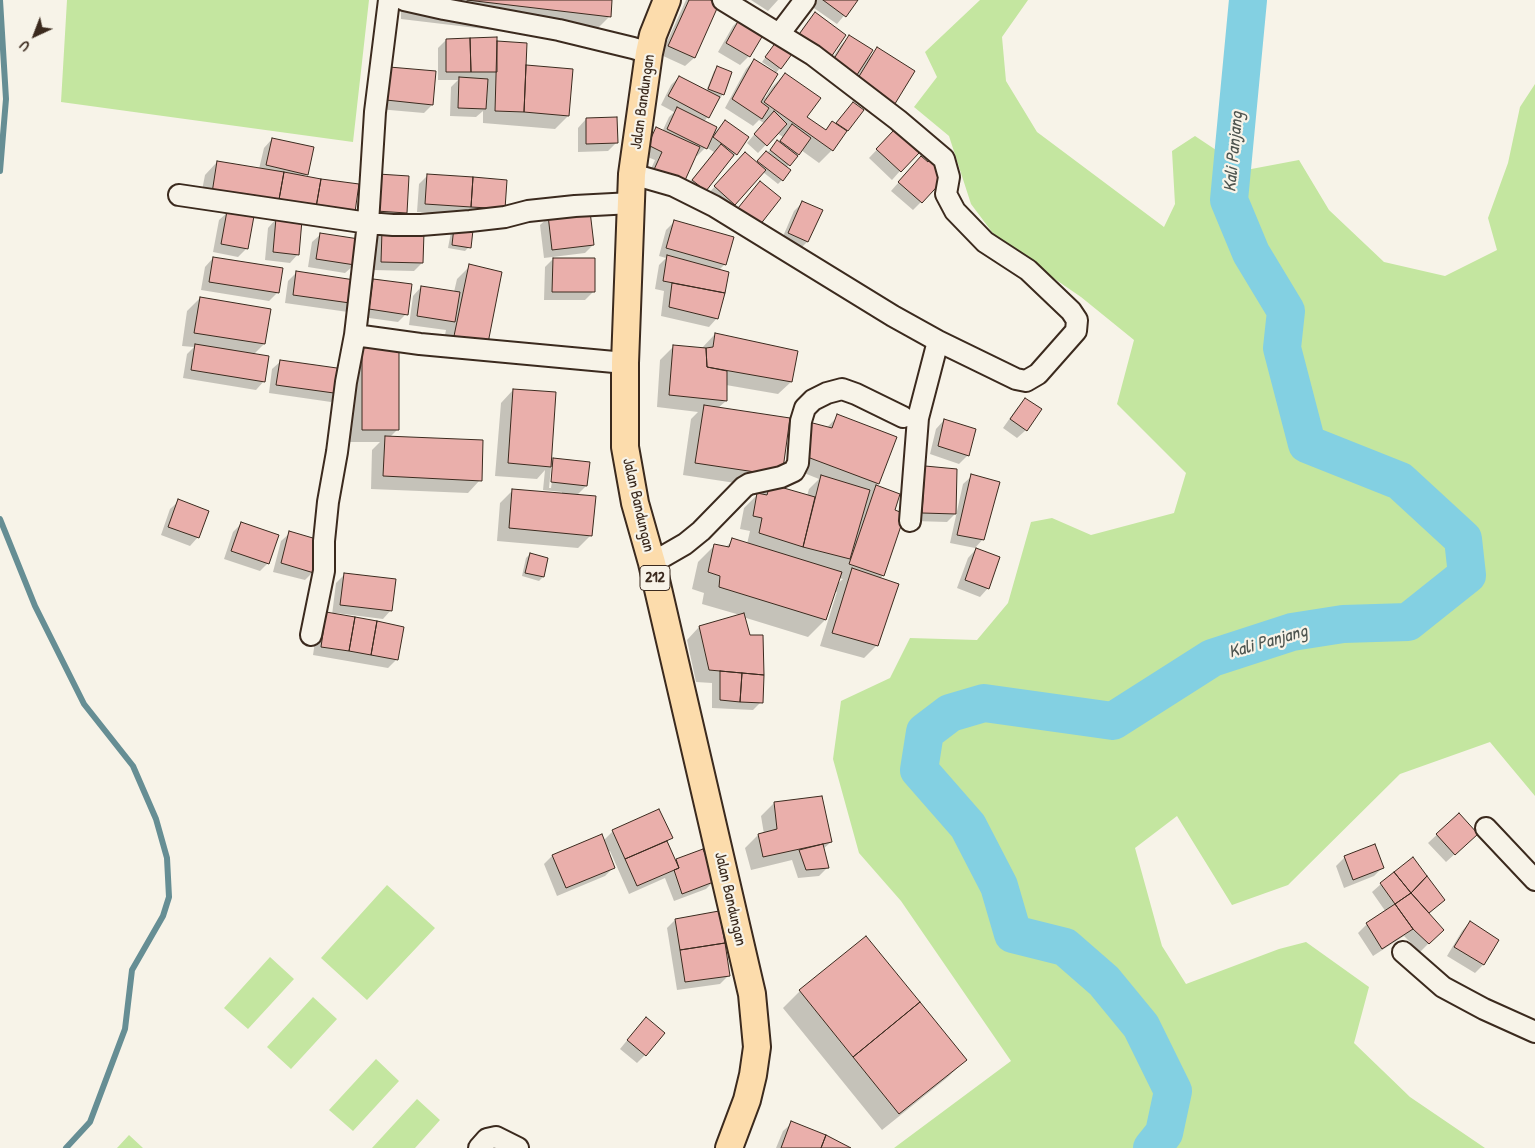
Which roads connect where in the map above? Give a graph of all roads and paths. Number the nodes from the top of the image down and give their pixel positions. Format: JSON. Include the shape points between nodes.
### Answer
{"nodes":[{"id":1,"x":390,"y":0,"type":"edge"},
{"id":2,"x":404,"y":0,"type":"edge"},
{"id":3,"x":667,"y":0,"type":"edge"},
{"id":4,"x":723,"y":0,"type":"edge"},
{"id":5,"x":805,"y":0,"type":"edge"},
{"id":6,"x":780,"y":33,"type":"junction"},
{"id":7,"x":649,"y":53,"type":"junction"},
{"id":8,"x":632,"y":174,"type":"junction"},
{"id":9,"x":179,"y":195,"type":"dead end"},
{"id":10,"x":632,"y":203,"type":"junction"},
{"id":11,"x":368,"y":223,"type":"junction"},
{"id":12,"x":355,"y":335,"type":"junction"},
{"id":13,"x":938,"y":341,"type":"junction"},
{"id":14,"x":625,"y":363,"type":"junction"},
{"id":15,"x":902,"y":417,"type":"dead end"},
{"id":16,"x":910,"y":521,"type":"dead end"},
{"id":17,"x":652,"y":563,"type":"junction"},
{"id":18,"x":311,"y":635,"type":"dead end"},
{"id":19,"x":1486,"y":828,"type":"dead end"},
{"id":20,"x":1535,"y":880,"type":"edge"},
{"id":21,"x":1403,"y":952,"type":"dead end"},
{"id":22,"x":1535,"y":1032,"type":"edge"},
{"id":23,"x":479,"y":1148,"type":"edge"},
{"id":24,"x":518,"y":1148,"type":"edge"},
{"id":25,"x":730,"y":1148,"type":"edge"}],
"edges":[{"from":1,"to":11,"type":"street","via":[[375,112]]},
{"from":2,"to":7,"type":"street","via":[[559,30]]},
{"from":3,"to":7,"type":"main road","name":"Jalan Bandungan","number":"212"},
{"from":4,"to":6,"type":"street"},
{"from":5,"to":6,"type":"street"},
{"from":6,"to":13,"type":"street","via":[[814,55],[944,158],[949,177],[946,194],[954,211],[985,242],[1028,270],[1072,311],[1077,320],[1074,334],[1038,374],[1026,381],[1006,375]]},
{"from":7,"to":8,"type":"main road","name":"Jalan Bandungan","number":"212"},
{"from":8,"to":10,"type":"main road","name":"Jalan Bandungan","number":"212"},
{"from":8,"to":13,"type":"street","via":[[674,186],[714,206]]},
{"from":9,"to":11,"type":"street"},
{"from":10,"to":11,"type":"street","via":[[565,207],[497,218],[420,225]]},
{"from":10,"to":14,"type":"main road","name":"Jalan Bandungan","number":"212"},
{"from":11,"to":12,"type":"street"},
{"from":12,"to":14,"type":"street"},
{"from":12,"to":18,"type":"street","via":[[328,502],[324,571]]},
{"from":13,"to":16,"type":"street","via":[[918,418]]},
{"from":14,"to":17,"type":"main road","name":"Jalan Bandungan","number":"212","via":[[625,447],[635,503]]},
{"from":15,"to":17,"type":"street","via":[[842,389],[814,400],[805,408],[801,421],[798,463],[794,471],[744,487],[701,531]]},
{"from":17,"to":25,"type":"main road","name":"Jalan Bandungan","number":"212","via":[[753,1003],[757,1047],[753,1075],[748,1100]]},
{"from":19,"to":20,"type":"street"},
{"from":21,"to":22,"type":"street","via":[[1443,987],[1484,1010]]},
{"from":23,"to":24,"type":"street","via":[[487,1139],[496,1137]]}]}
